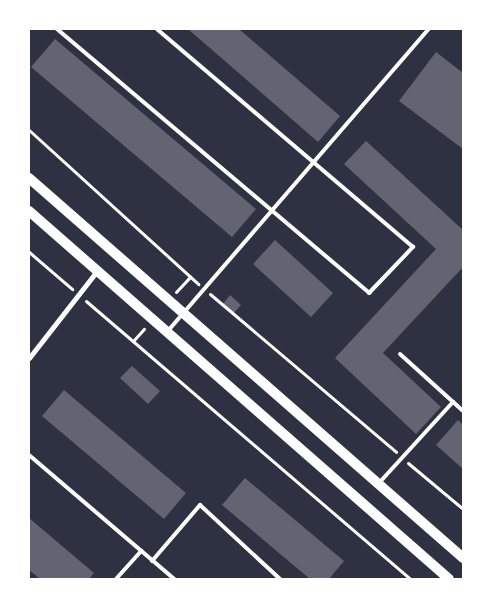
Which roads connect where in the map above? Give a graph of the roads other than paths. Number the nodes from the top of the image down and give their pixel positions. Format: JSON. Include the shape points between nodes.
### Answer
{"nodes":[{"id":1,"x":57,"y":29,"type":"edge"},
{"id":2,"x":157,"y":29,"type":"edge"},
{"id":3,"x":429,"y":29,"type":"edge"},
{"id":4,"x":316,"y":162,"type":"junction"},
{"id":5,"x":29,"y":178,"type":"edge"},
{"id":6,"x":273,"y":210,"type":"junction"},
{"id":7,"x":29,"y":211,"type":"edge"},
{"id":8,"x":97,"y":271,"type":"junction"},
{"id":9,"x":184,"y":314,"type":"junction"},
{"id":10,"x":167,"y":332,"type":"junction"},
{"id":11,"x":400,"y":354,"type":"dead end"},
{"id":12,"x":29,"y":358,"type":"edge"},
{"id":13,"x":453,"y":402,"type":"junction"},
{"id":14,"x":463,"y":411,"type":"edge"},
{"id":15,"x":29,"y":455,"type":"edge"},
{"id":16,"x":379,"y":484,"type":"junction"},
{"id":17,"x":141,"y":551,"type":"junction"},
{"id":18,"x":463,"y":558,"type":"edge"},
{"id":19,"x":152,"y":561,"type":"junction"},
{"id":20,"x":116,"y":579,"type":"edge"},
{"id":21,"x":174,"y":579,"type":"edge"},
{"id":22,"x":280,"y":579,"type":"edge"},
{"id":23,"x":449,"y":579,"type":"edge"}],
"edges":[{"from":1,"to":6,"type":"lane"},
{"from":2,"to":4,"type":"lane"},
{"from":3,"to":4,"type":"lane"},
{"from":4,"to":6,"type":"lane"},
{"from":4,"to":6,"type":"lane","via":[[413,247],[369,293]]},
{"from":5,"to":9,"type":"main road"},
{"from":6,"to":9,"type":"lane"},
{"from":7,"to":8,"type":"main road"},
{"from":8,"to":10,"type":"main road"},
{"from":8,"to":12,"type":"street"},
{"from":9,"to":10,"type":"lane"},
{"from":9,"to":16,"type":"main road"},
{"from":10,"to":23,"type":"main road"},
{"from":11,"to":13,"type":"lane"},
{"from":13,"to":14,"type":"lane"},
{"from":13,"to":16,"type":"lane"},
{"from":15,"to":17,"type":"lane"},
{"from":16,"to":18,"type":"main road"},
{"from":17,"to":19,"type":"lane"},
{"from":17,"to":20,"type":"lane"},
{"from":19,"to":21,"type":"lane"},
{"from":19,"to":22,"type":"lane","via":[[200,505]]}]}
